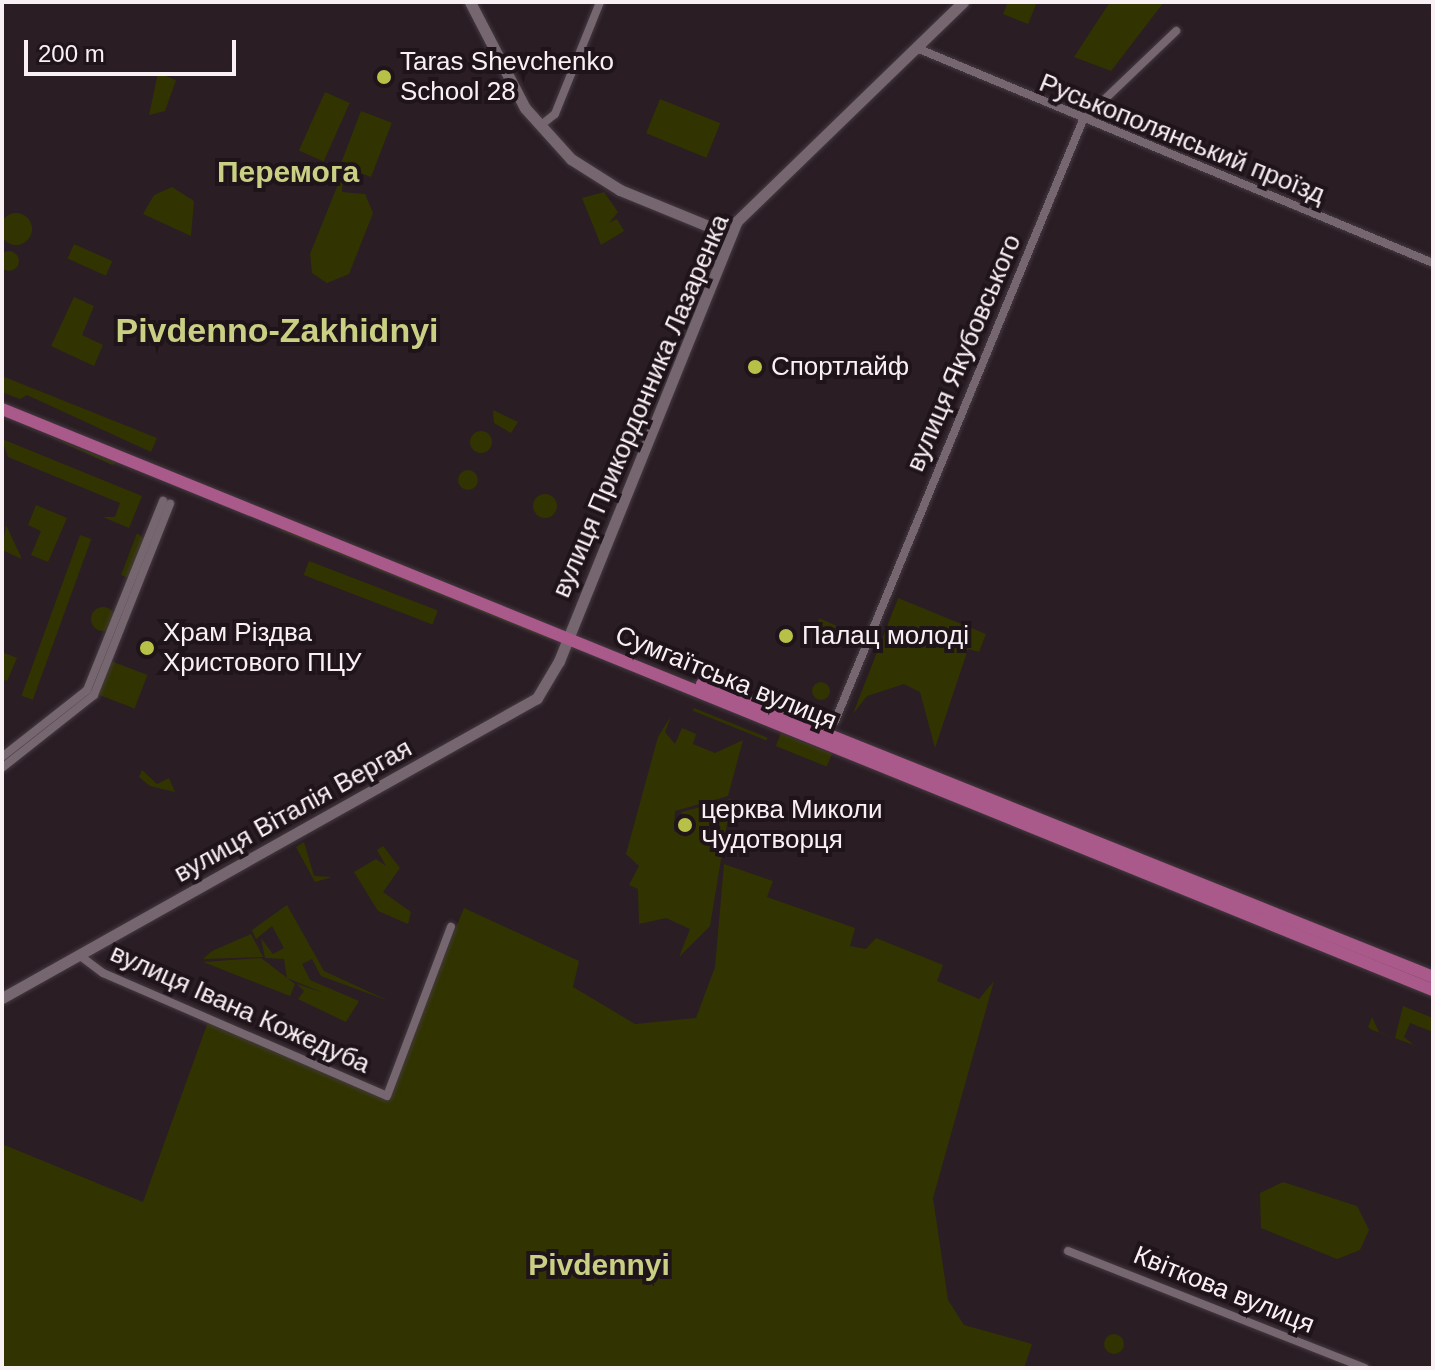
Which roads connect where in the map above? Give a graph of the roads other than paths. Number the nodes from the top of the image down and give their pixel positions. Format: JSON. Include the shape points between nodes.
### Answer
{"nodes":[{"id":1,"x":470,"y":2,"type":"edge"},
{"id":2,"x":600,"y":2,"type":"edge"},
{"id":3,"x":963,"y":2,"type":"edge"},
{"id":4,"x":1176,"y":31,"type":"dead end"},
{"id":5,"x":919,"y":49,"type":"junction"},
{"id":6,"x":1083,"y":120,"type":"junction"},
{"id":7,"x":540,"y":126,"type":"junction"},
{"id":8,"x":730,"y":235,"type":"junction"},
{"id":9,"x":1433,"y":263,"type":"edge"},
{"id":10,"x":2,"y":400,"type":"edge"},
{"id":11,"x":2,"y":409,"type":"edge"},
{"id":12,"x":570,"y":634,"type":"junction"},
{"id":13,"x":835,"y":721,"type":"dead end"},
{"id":14,"x":2,"y":757,"type":"edge"},
{"id":15,"x":2,"y":768,"type":"edge"},
{"id":16,"x":1206,"y":892,"type":"junction"},
{"id":17,"x":451,"y":927,"type":"dead end"},
{"id":18,"x":79,"y":955,"type":"junction"},
{"id":19,"x":1433,"y":977,"type":"edge"},
{"id":20,"x":1433,"y":990,"type":"edge"},
{"id":21,"x":2,"y":998,"type":"edge"},
{"id":22,"x":1068,"y":1251,"type":"dead end"},
{"id":23,"x":1365,"y":1368,"type":"edge"}],
"edges":[{"from":1,"to":7,"type":"street","via":[[508,81]]},
{"from":2,"to":7,"type":"street","via":[[555,114]]},
{"from":3,"to":5,"type":"street","name":"вулиця Прикордонника Лазаренка"},
{"from":4,"to":6,"type":"street","name":"вулиця Якубовського"},
{"from":5,"to":6,"type":"street","name":"Руськополянський проїзд"},
{"from":5,"to":8,"type":"street","name":"вулиця Прикордонника Лазаренка","via":[[747,210]]},
{"from":6,"to":9,"type":"street","name":"Руськополянський проїзд"},
{"from":6,"to":13,"type":"street","name":"вулиця Якубовського"},
{"from":7,"to":8,"type":"street","via":[[609,184]]},
{"from":8,"to":12,"type":"street","name":"вулиця Прикордонника Лазаренка"},
{"from":10,"to":12,"type":"main road","name":"Сумгаїтська вулиця"},
{"from":11,"to":12,"type":"main road","name":"Сумгаїтська вулиця"},
{"from":12,"to":16,"type":"main road","name":"Сумгаїтська вулиця"},
{"from":12,"to":18,"type":"street","name":"вулиця Віталія Вергая","via":[[548,685],[531,703]]},
{"from":14,"to":15,"type":"street","via":[[87,690],[166,503],[94,695]]},
{"from":16,"to":19,"type":"main road","name":"Сумгаїтська вулиця"},
{"from":16,"to":20,"type":"main road","name":"Сумгаїтська вулиця"},
{"from":17,"to":18,"type":"street","name":"вулиця Івана Кожедуба","via":[[387,1096],[103,973]]},
{"from":18,"to":21,"type":"street","name":"вулиця Віталія Вергая"},
{"from":22,"to":23,"type":"street","name":"Квіткова вулиця"}]}
